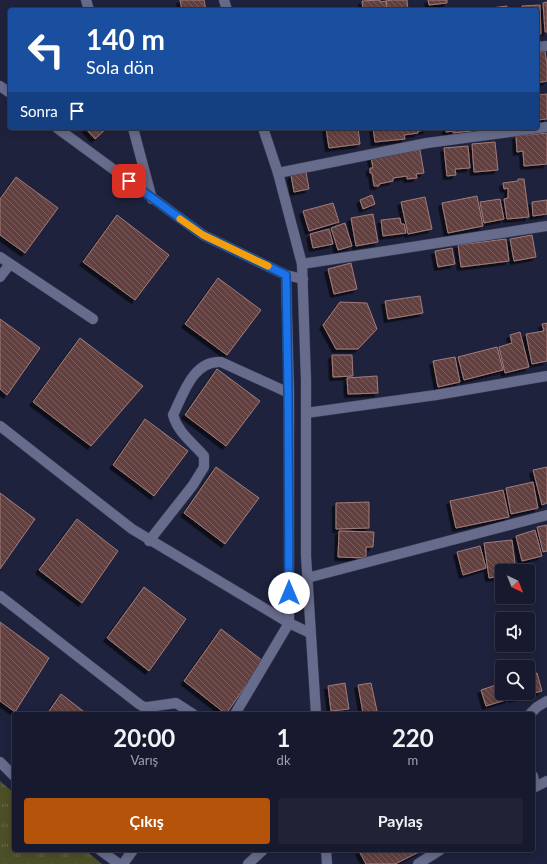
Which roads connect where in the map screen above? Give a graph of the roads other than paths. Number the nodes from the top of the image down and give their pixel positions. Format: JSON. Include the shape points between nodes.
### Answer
{"nodes":[{"id":1,"x":60,"y":130,"type":"edge"},
{"id":2,"x":134,"y":130,"type":"edge"},
{"id":3,"x":264,"y":130,"type":"edge"},
{"id":4,"x":524,"y":130,"type":"edge"},
{"id":5,"x":278,"y":173,"type":"junction"},
{"id":6,"x":152,"y":199,"type":"junction"},
{"id":7,"x":547,"y":226,"type":"edge"},
{"id":8,"x":0,"y":257,"type":"edge"},
{"id":9,"x":10,"y":264,"type":"junction"},
{"id":10,"x":302,"y":264,"type":"junction"},
{"id":11,"x":286,"y":275,"type":"junction"},
{"id":12,"x":0,"y":277,"type":"edge"},
{"id":13,"x":303,"y":279,"type":"junction"},
{"id":14,"x":92,"y":319,"type":"dead end"},
{"id":15,"x":547,"y":376,"type":"edge"},
{"id":16,"x":288,"y":393,"type":"junction"},
{"id":17,"x":306,"y":412,"type":"junction"},
{"id":18,"x":0,"y":426,"type":"edge"},
{"id":19,"x":547,"y":515,"type":"edge"},
{"id":20,"x":150,"y":540,"type":"junction"},
{"id":21,"x":307,"y":578,"type":"junction"},
{"id":22,"x":0,"y":596,"type":"edge"},
{"id":23,"x":289,"y":623,"type":"junction"},
{"id":24,"x":310,"y":633,"type":"junction"},
{"id":25,"x":547,"y":701,"type":"edge"},
{"id":26,"x":190,"y":712,"type":"edge"},
{"id":27,"x":235,"y":712,"type":"edge"},
{"id":28,"x":316,"y":712,"type":"edge"},
{"id":29,"x":532,"y":712,"type":"edge"},
{"id":30,"x":0,"y":762,"type":"edge"},
{"id":31,"x":12,"y":774,"type":"edge"},
{"id":32,"x":547,"y":781,"type":"edge"},
{"id":33,"x":535,"y":787,"type":"edge"},
{"id":34,"x":103,"y":852,"type":"edge"},
{"id":35,"x":132,"y":852,"type":"edge"},
{"id":36,"x":261,"y":852,"type":"edge"},
{"id":37,"x":326,"y":852,"type":"edge"},
{"id":38,"x":437,"y":852,"type":"edge"},
{"id":39,"x":119,"y":864,"type":"edge"},
{"id":40,"x":124,"y":864,"type":"edge"},
{"id":41,"x":248,"y":864,"type":"edge"},
{"id":42,"x":327,"y":864,"type":"edge"},
{"id":43,"x":418,"y":864,"type":"edge"}],
"edges":[{"from":1,"to":6,"type":"street"},
{"from":2,"to":6,"type":"street"},
{"from":3,"to":5,"type":"street"},
{"from":4,"to":5,"type":"street","via":[[427,143]]},
{"from":5,"to":10,"type":"street"},
{"from":6,"to":11,"type":"street","via":[[203,235]]},
{"from":7,"to":10,"type":"street"},
{"from":8,"to":9,"type":"street"},
{"from":9,"to":12,"type":"street"},
{"from":9,"to":14,"type":"street"},
{"from":10,"to":13,"type":"street"},
{"from":11,"to":13,"type":"street"},
{"from":11,"to":16,"type":"street"},
{"from":13,"to":17,"type":"street"},
{"from":15,"to":17,"type":"street","via":[[436,396]]},
{"from":16,"to":20,"type":"street","via":[[216,361],[203,367],[193,376],[173,415],[184,435],[204,456],[204,467]]},
{"from":16,"to":23,"type":"street"},
{"from":17,"to":21,"type":"street"},
{"from":18,"to":20,"type":"street","via":[[132,529]]},
{"from":19,"to":21,"type":"street"},
{"from":20,"to":23,"type":"street"},
{"from":21,"to":24,"type":"street"},
{"from":22,"to":26,"type":"street","via":[[139,704],[148,707],[176,703]]},
{"from":23,"to":24,"type":"street"},
{"from":23,"to":27,"type":"street"},
{"from":24,"to":28,"type":"street"},
{"from":25,"to":29,"type":"street"},
{"from":30,"to":31,"type":"street"},
{"from":32,"to":33,"type":"street"},
{"from":34,"to":39,"type":"street"},
{"from":35,"to":40,"type":"street"},
{"from":36,"to":41,"type":"street"},
{"from":37,"to":42,"type":"street"},
{"from":38,"to":43,"type":"street"}]}
